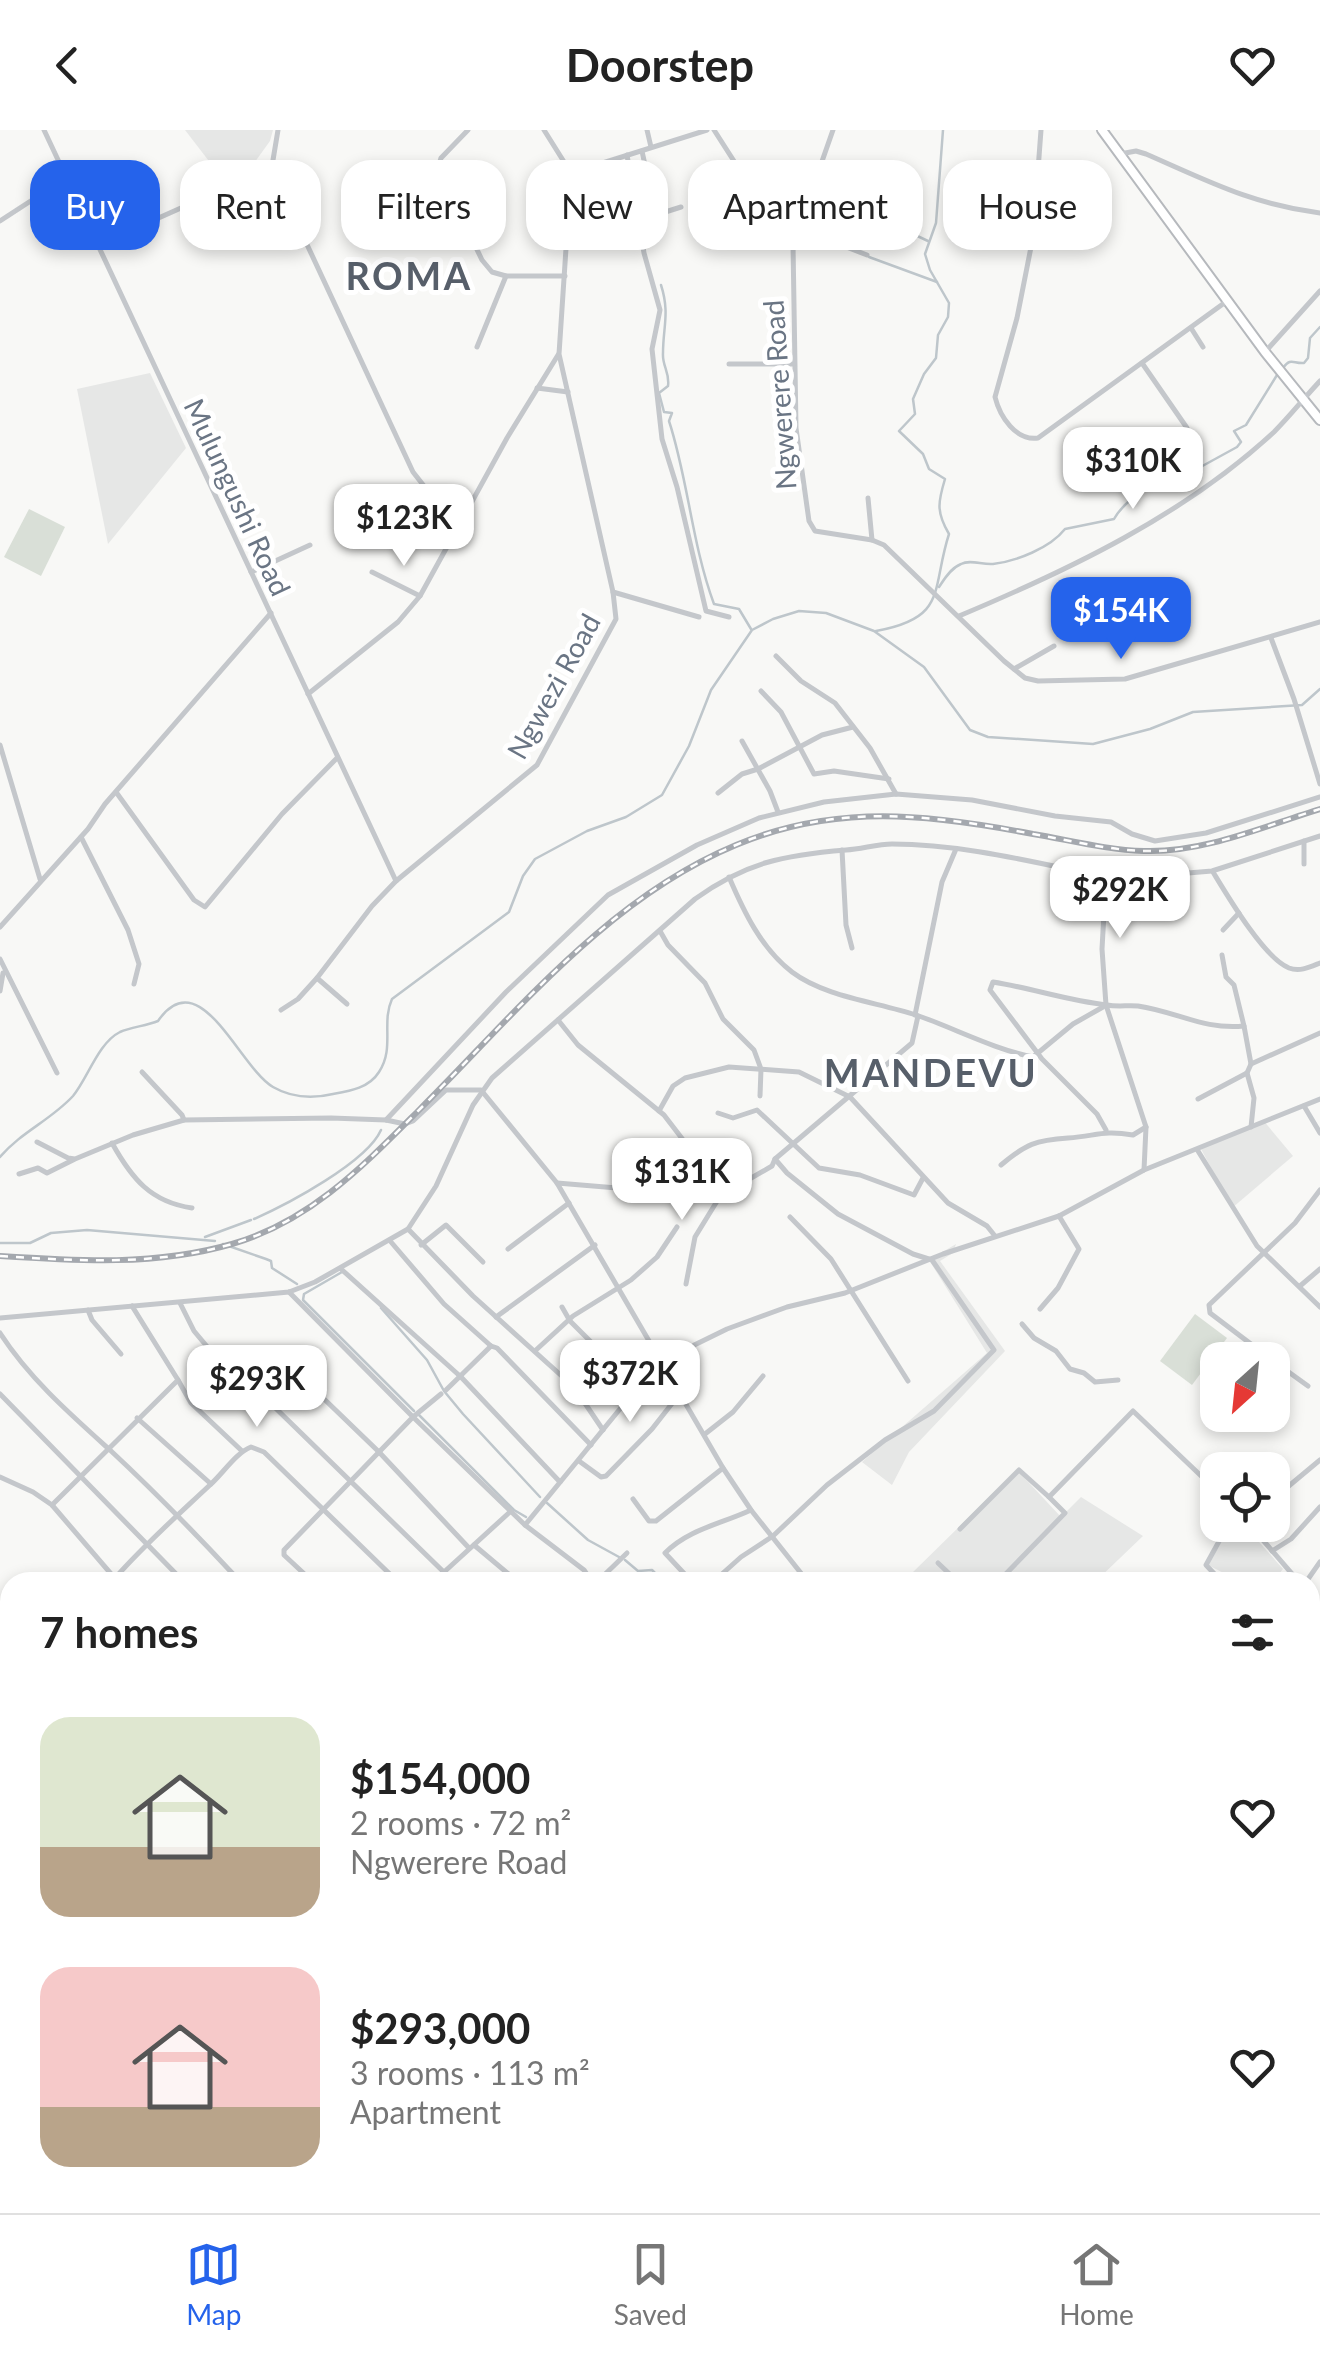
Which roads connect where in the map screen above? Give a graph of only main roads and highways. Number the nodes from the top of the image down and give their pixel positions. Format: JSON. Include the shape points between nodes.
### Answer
{"nodes":[{"id":1,"x":1102,"y":130,"type":"edge"},
{"id":2,"x":1320,"y":420,"type":"edge"}],
"edges":[{"from":1,"to":2,"type":"main road"}]}
